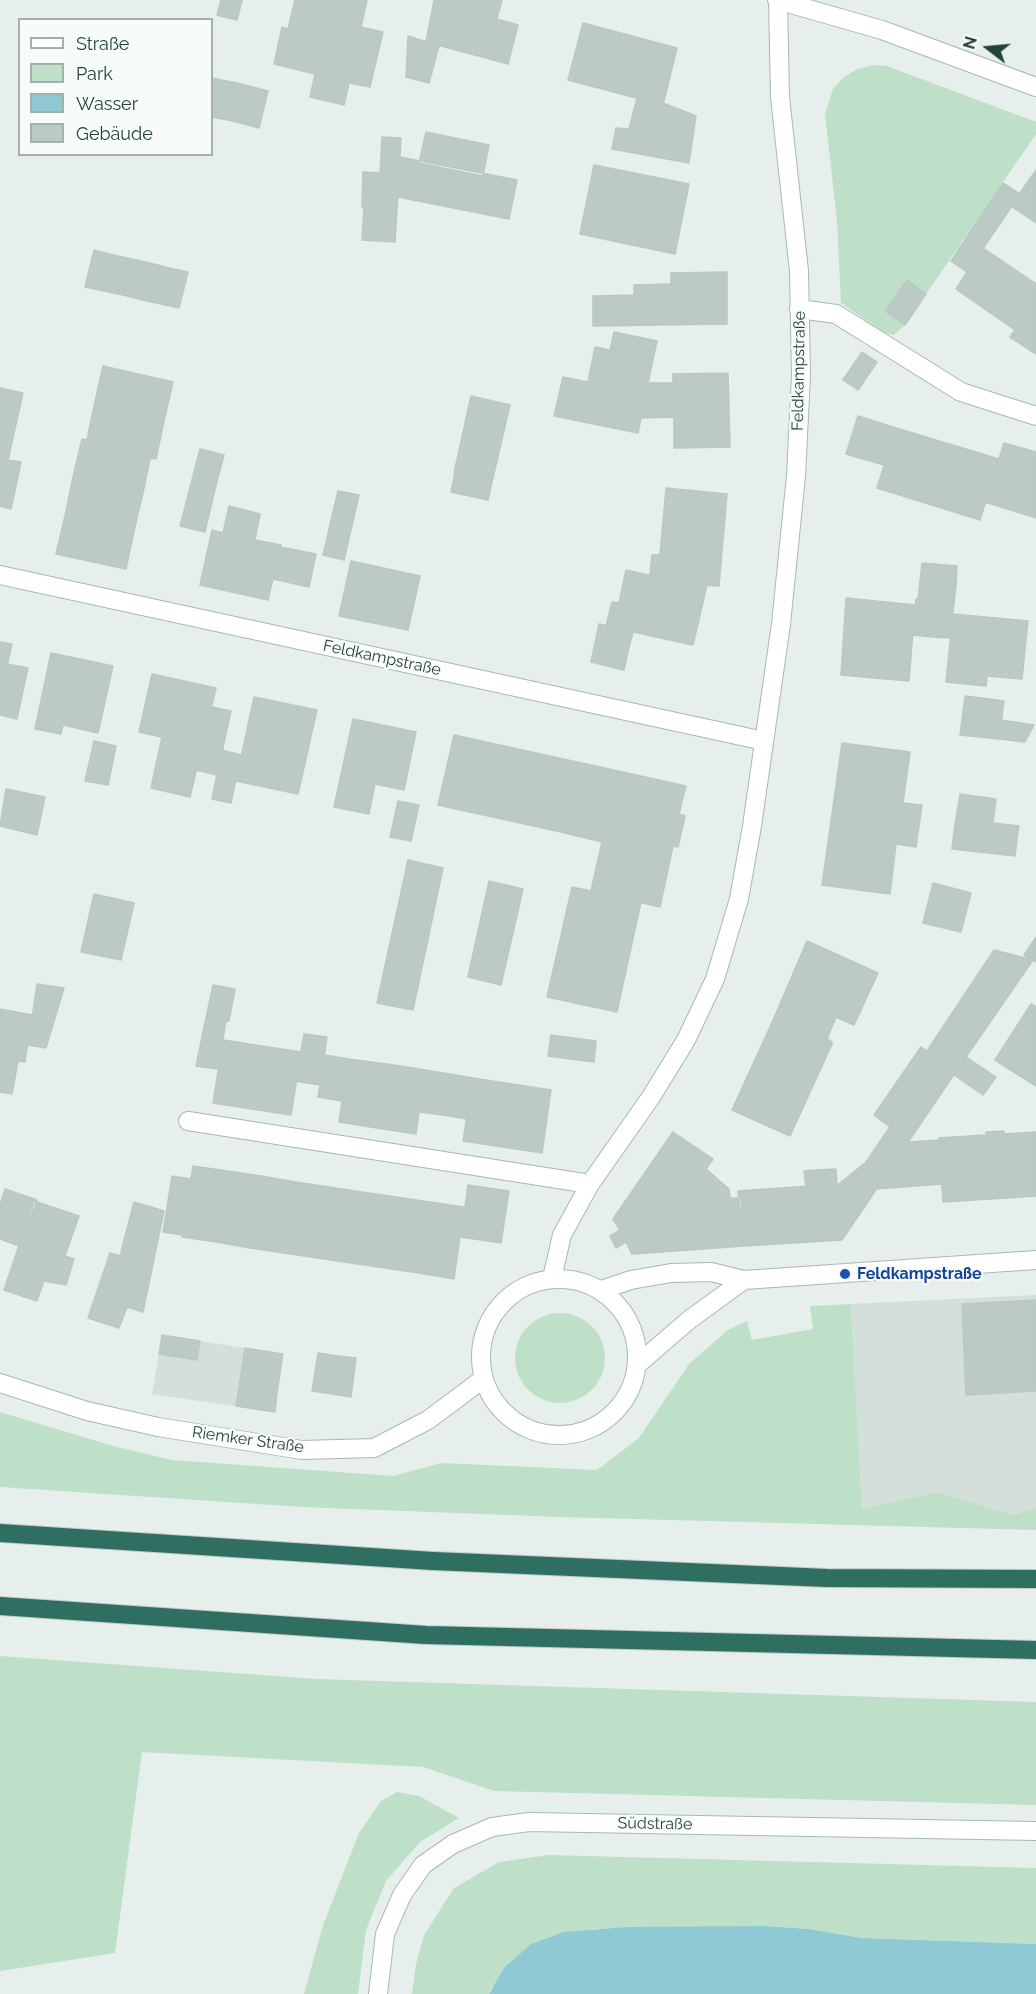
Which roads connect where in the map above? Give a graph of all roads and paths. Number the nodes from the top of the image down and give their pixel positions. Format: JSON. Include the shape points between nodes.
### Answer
{"nodes":[{"id":1,"x":778,"y":0,"type":"edge"},
{"id":2,"x":1036,"y":87,"type":"edge"},
{"id":3,"x":799,"y":309,"type":"junction"},
{"id":4,"x":1036,"y":416,"type":"edge"},
{"id":5,"x":0,"y":575,"type":"edge"},
{"id":6,"x":764,"y":741,"type":"junction"},
{"id":7,"x":188,"y":1120,"type":"dead end"},
{"id":8,"x":590,"y":1184,"type":"junction"},
{"id":9,"x":1036,"y":1260,"type":"edge"},
{"id":10,"x":552,"y":1278,"type":"junction"},
{"id":11,"x":744,"y":1280,"type":"junction"},
{"id":12,"x":601,"y":1290,"type":"junction"},
{"id":13,"x":638,"y":1364,"type":"junction"},
{"id":14,"x":483,"y":1379,"type":"junction"},
{"id":15,"x":0,"y":1383,"type":"edge"},
{"id":16,"x":0,"y":1533,"type":"edge"},
{"id":17,"x":1036,"y":1579,"type":"edge"},
{"id":18,"x":0,"y":1606,"type":"edge"},
{"id":19,"x":1036,"y":1650,"type":"edge"},
{"id":20,"x":1036,"y":1831,"type":"edge"},
{"id":21,"x":378,"y":1994,"type":"edge"}],
"edges":[{"from":1,"to":2,"type":"street","via":[[882,30]]},
{"from":1,"to":3,"type":"street","name":"Feldkampstraße","via":[[780,97],[799,271]]},
{"from":3,"to":4,"type":"street","via":[[836,314],[961,392]]},
{"from":3,"to":6,"type":"street","name":"Feldkampstraße","via":[[801,375],[796,476]]},
{"from":5,"to":6,"type":"street","name":"Feldkampstraße"},
{"from":6,"to":8,"type":"street","name":"Feldkampstraße","via":[[738,899],[715,978],[686,1040]]},
{"from":7,"to":8,"type":"street"},
{"from":8,"to":10,"type":"street","name":"Feldkampstraße","via":[[562,1235]]},
{"from":9,"to":11,"type":"street"},
{"from":10,"to":12,"type":"street","via":[[578,1280]]},
{"from":10,"to":14,"type":"street","via":[[526,1285],[503,1301],[487,1325],[480,1351]]},
{"from":11,"to":12,"type":"street","via":[[711,1272],[671,1273]]},
{"from":11,"to":13,"type":"street"},
{"from":12,"to":13,"type":"street","via":[[627,1318],[635,1335]]},
{"from":13,"to":14,"type":"street","via":[[629,1394],[609,1418],[582,1433],[572,1434],[551,1436],[522,1427],[498,1407]]},
{"from":14,"to":15,"type":"street","name":"Riemker Straße","via":[[428,1420],[374,1448],[302,1450],[158,1427],[87,1411]]},
{"from":16,"to":17,"type":"highway","via":[[445,1562],[827,1578]]},
{"from":18,"to":19,"type":"highway","via":[[426,1635]]},
{"from":20,"to":21,"type":"street","name":"Südstraße","via":[[529,1822],[492,1827],[453,1844],[423,1865],[402,1895],[385,1934]]}]}
